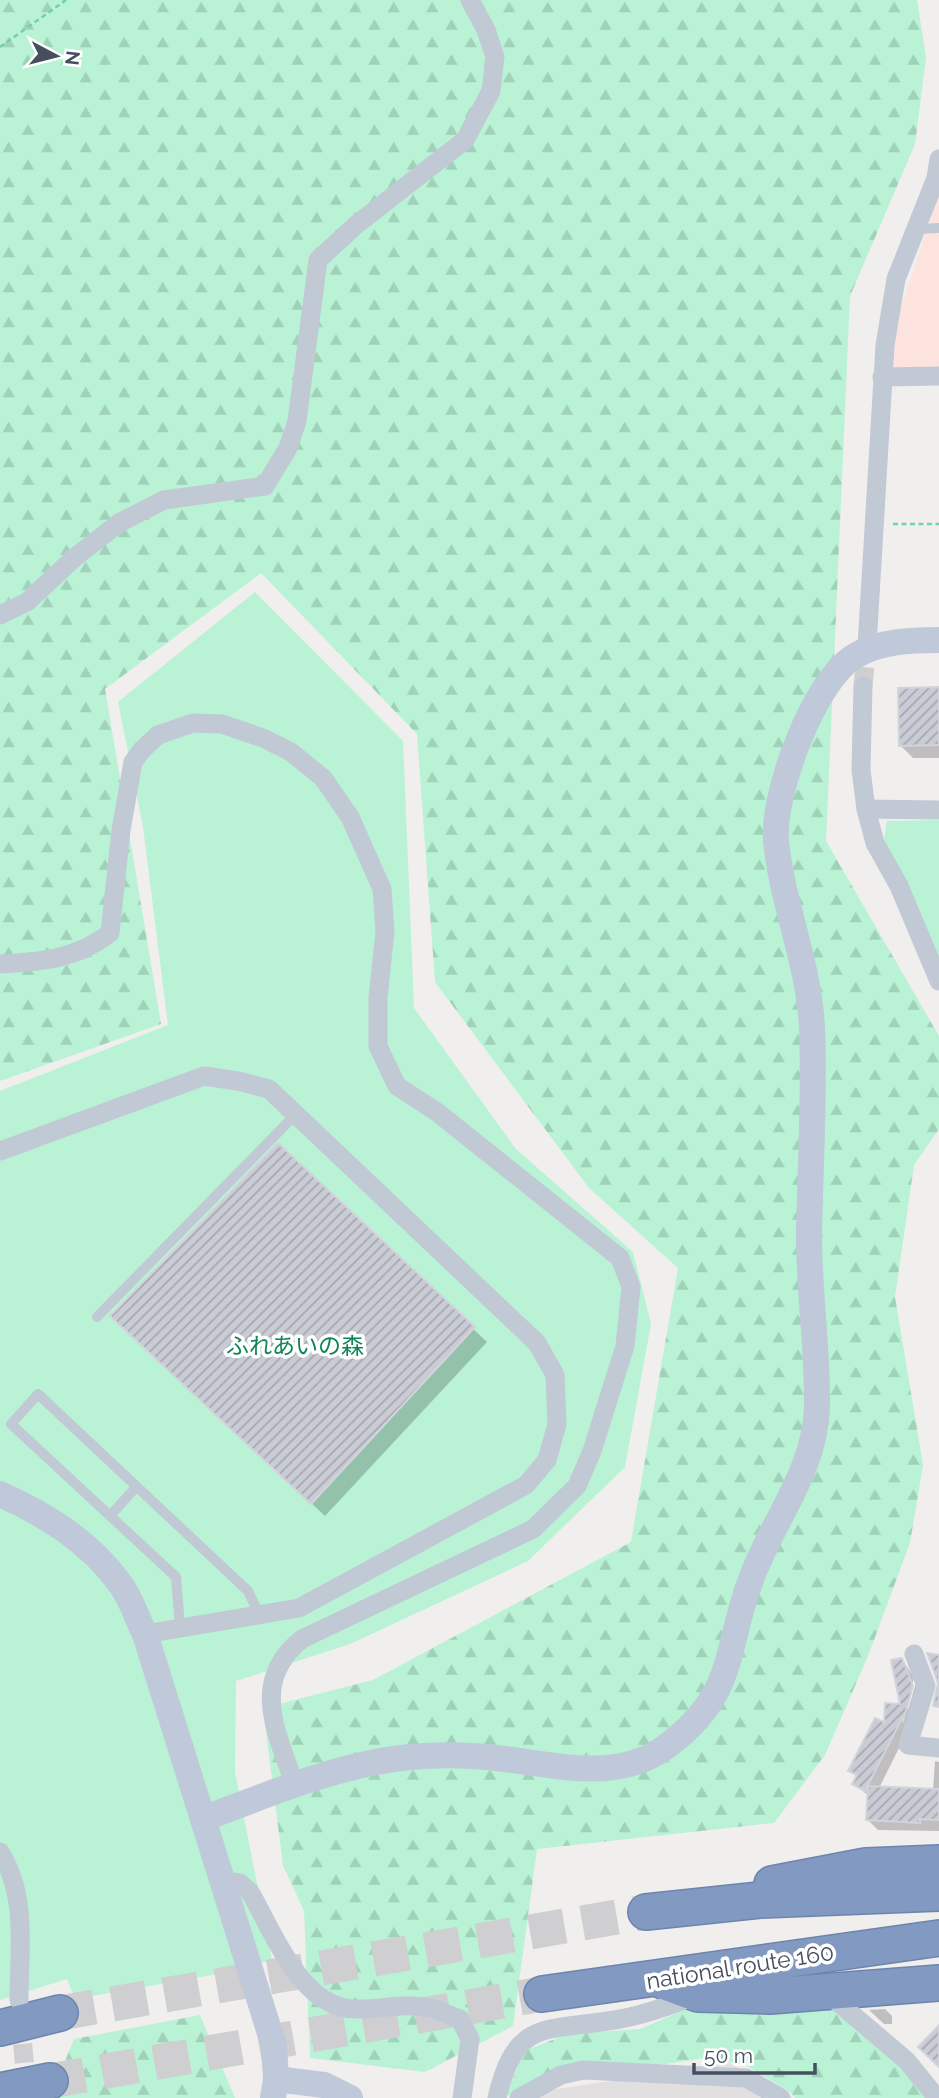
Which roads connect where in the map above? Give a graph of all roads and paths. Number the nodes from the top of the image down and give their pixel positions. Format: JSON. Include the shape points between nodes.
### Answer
{"nodes":[{"id":1,"x":66,"y":0,"type":"edge"},
{"id":2,"x":470,"y":0,"type":"edge"},
{"id":3,"x":0,"y":47,"type":"edge"},
{"id":4,"x":939,"y":159,"type":"edge"},
{"id":5,"x":939,"y":228,"type":"edge"},
{"id":6,"x":917,"y":229,"type":"junction"},
{"id":7,"x":939,"y":376,"type":"edge"},
{"id":8,"x":882,"y":377,"type":"junction"},
{"id":9,"x":872,"y":524,"type":"junction"},
{"id":10,"x":939,"y":524,"type":"edge"},
{"id":11,"x":0,"y":615,"type":"edge"},
{"id":12,"x":939,"y":640,"type":"edge"},
{"id":13,"x":867,"y":646,"type":"tunnel mouth"},
{"id":14,"x":863,"y":686,"type":"tunnel mouth"},
{"id":15,"x":866,"y":809,"type":"junction"},
{"id":16,"x":939,"y":810,"type":"edge"},
{"id":17,"x":0,"y":964,"type":"edge"},
{"id":18,"x":939,"y":981,"type":"edge"},
{"id":19,"x":297,"y":1113,"type":"junction"},
{"id":20,"x":0,"y":1151,"type":"edge"},
{"id":21,"x":97,"y":1317,"type":"dead end"},
{"id":22,"x":136,"y":1486,"type":"junction"},
{"id":23,"x":0,"y":1494,"type":"edge"},
{"id":24,"x":110,"y":1516,"type":"junction"},
{"id":25,"x":259,"y":1615,"type":"junction"},
{"id":26,"x":180,"y":1627,"type":"junction"},
{"id":27,"x":145,"y":1634,"type":"junction"},
{"id":28,"x":914,"y":1654,"type":"dead end"},
{"id":29,"x":939,"y":1748,"type":"edge"},
{"id":30,"x":295,"y":1786,"type":"junction"},
{"id":31,"x":203,"y":1819,"type":"junction"},
{"id":32,"x":0,"y":1852,"type":"edge"},
{"id":33,"x":939,"y":1863,"type":"edge"},
{"id":34,"x":222,"y":1880,"type":"junction"},
{"id":35,"x":939,"y":1893,"type":"edge"},
{"id":36,"x":699,"y":1906,"type":"junction"},
{"id":37,"x":646,"y":1912,"type":"tunnel mouth"},
{"id":38,"x":939,"y":1938,"type":"edge"},
{"id":39,"x":660,"y":1979,"type":"junction"},
{"id":40,"x":939,"y":1983,"type":"edge"},
{"id":41,"x":826,"y":1992,"type":"junction"},
{"id":42,"x":541,"y":1994,"type":"tunnel mouth"},
{"id":43,"x":698,"y":1994,"type":"junction"},
{"id":44,"x":19,"y":2000,"type":"tunnel mouth"},
{"id":45,"x":60,"y":2013,"type":"tunnel mouth"},
{"id":46,"x":0,"y":2028,"type":"edge"},
{"id":47,"x":51,"y":2081,"type":"tunnel mouth"},
{"id":48,"x":275,"y":2089,"type":"edge"},
{"id":49,"x":0,"y":2091,"type":"edge"},
{"id":50,"x":350,"y":2098,"type":"edge"},
{"id":51,"x":462,"y":2098,"type":"edge"},
{"id":52,"x":497,"y":2098,"type":"edge"},
{"id":53,"x":519,"y":2098,"type":"edge"},
{"id":54,"x":781,"y":2098,"type":"edge"},
{"id":55,"x":937,"y":2098,"type":"edge"}],
"edges":[{"from":1,"to":3,"type":"path"},
{"from":2,"to":11,"type":"street","via":[[495,57],[491,91],[465,140],[318,260],[297,421],[288,448],[265,486],[164,500],[119,523],[27,602]]},
{"from":4,"to":6,"type":"street"},
{"from":5,"to":6,"type":"lane"},
{"from":6,"to":8,"type":"street","via":[[896,279]]},
{"from":7,"to":8,"type":"street"},
{"from":8,"to":9,"type":"street"},
{"from":9,"to":10,"type":"path"},
{"from":9,"to":13,"type":"street"},
{"from":12,"to":30,"type":"street","via":[[880,646],[838,667],[784,776],[776,841],[805,967],[811,1018],[814,1079],[809,1238],[817,1411],[811,1450],[760,1553],[747,1590],[722,1684],[697,1721],[667,1747],[637,1762],[608,1769],[454,1755],[409,1757],[358,1765]]},
{"from":14,"to":15,"type":"street","via":[[861,770]]},
{"from":15,"to":16,"type":"street"},
{"from":15,"to":18,"type":"street","via":[[874,843],[899,886]]},
{"from":17,"to":30,"type":"street","via":[[47,961],[90,948],[110,933],[133,762],[158,735],[193,723],[222,724],[291,752],[323,778],[343,807],[382,889],[385,931],[378,1046],[397,1086],[437,1112],[620,1258],[631,1287],[625,1346],[577,1486],[533,1529],[302,1639],[283,1654],[270,1698],[272,1719]]},
{"from":19,"to":20,"type":"street","via":[[269,1089],[204,1076]]},
{"from":19,"to":21,"type":"lane"},
{"from":19,"to":25,"type":"street","via":[[537,1343],[555,1375],[557,1424],[547,1460],[526,1485],[299,1608]]},
{"from":22,"to":24,"type":"lane"},
{"from":22,"to":24,"type":"lane","via":[[38,1394],[11,1424]]},
{"from":22,"to":25,"type":"lane","via":[[248,1591]]},
{"from":23,"to":27,"type":"street","via":[[36,1510],[81,1541],[122,1586]]},
{"from":24,"to":26,"type":"lane","via":[[176,1577]]},
{"from":25,"to":26,"type":"street"},
{"from":26,"to":27,"type":"street"},
{"from":27,"to":31,"type":"street"},
{"from":28,"to":29,"type":"street","via":[[926,1686],[908,1745]]},
{"from":30,"to":31,"type":"street"},
{"from":31,"to":34,"type":"street"},
{"from":32,"to":44,"type":"street","via":[[14,1874],[20,1911]]},
{"from":33,"to":36,"type":"highway","via":[[866,1866],[794,1878]]},
{"from":34,"to":48,"type":"street","via":[[274,2046]]},
{"from":34,"to":51,"type":"street","via":[[240,1883],[250,1892],[305,1986],[323,2001],[353,2009],[430,2008],[460,2019],[470,2039]]},
{"from":35,"to":36,"type":"highway"},
{"from":36,"to":37,"type":"highway"},
{"from":38,"to":39,"type":"highway","name":"national route 160"},
{"from":39,"to":42,"type":"highway","name":"national route 160"},
{"from":39,"to":43,"type":"highway"},
{"from":40,"to":41,"type":"highway"},
{"from":41,"to":43,"type":"highway"},
{"from":41,"to":55,"type":"street","via":[[907,2061]]},
{"from":43,"to":52,"type":"street","via":[[657,2010],[551,2027],[529,2036],[503,2070]]},
{"from":45,"to":46,"type":"highway"},
{"from":47,"to":49,"type":"highway"},
{"from":48,"to":50,"type":"street","via":[[324,2085]]},
{"from":53,"to":54,"type":"street","via":[[583,2070],[746,2078]]}]}
